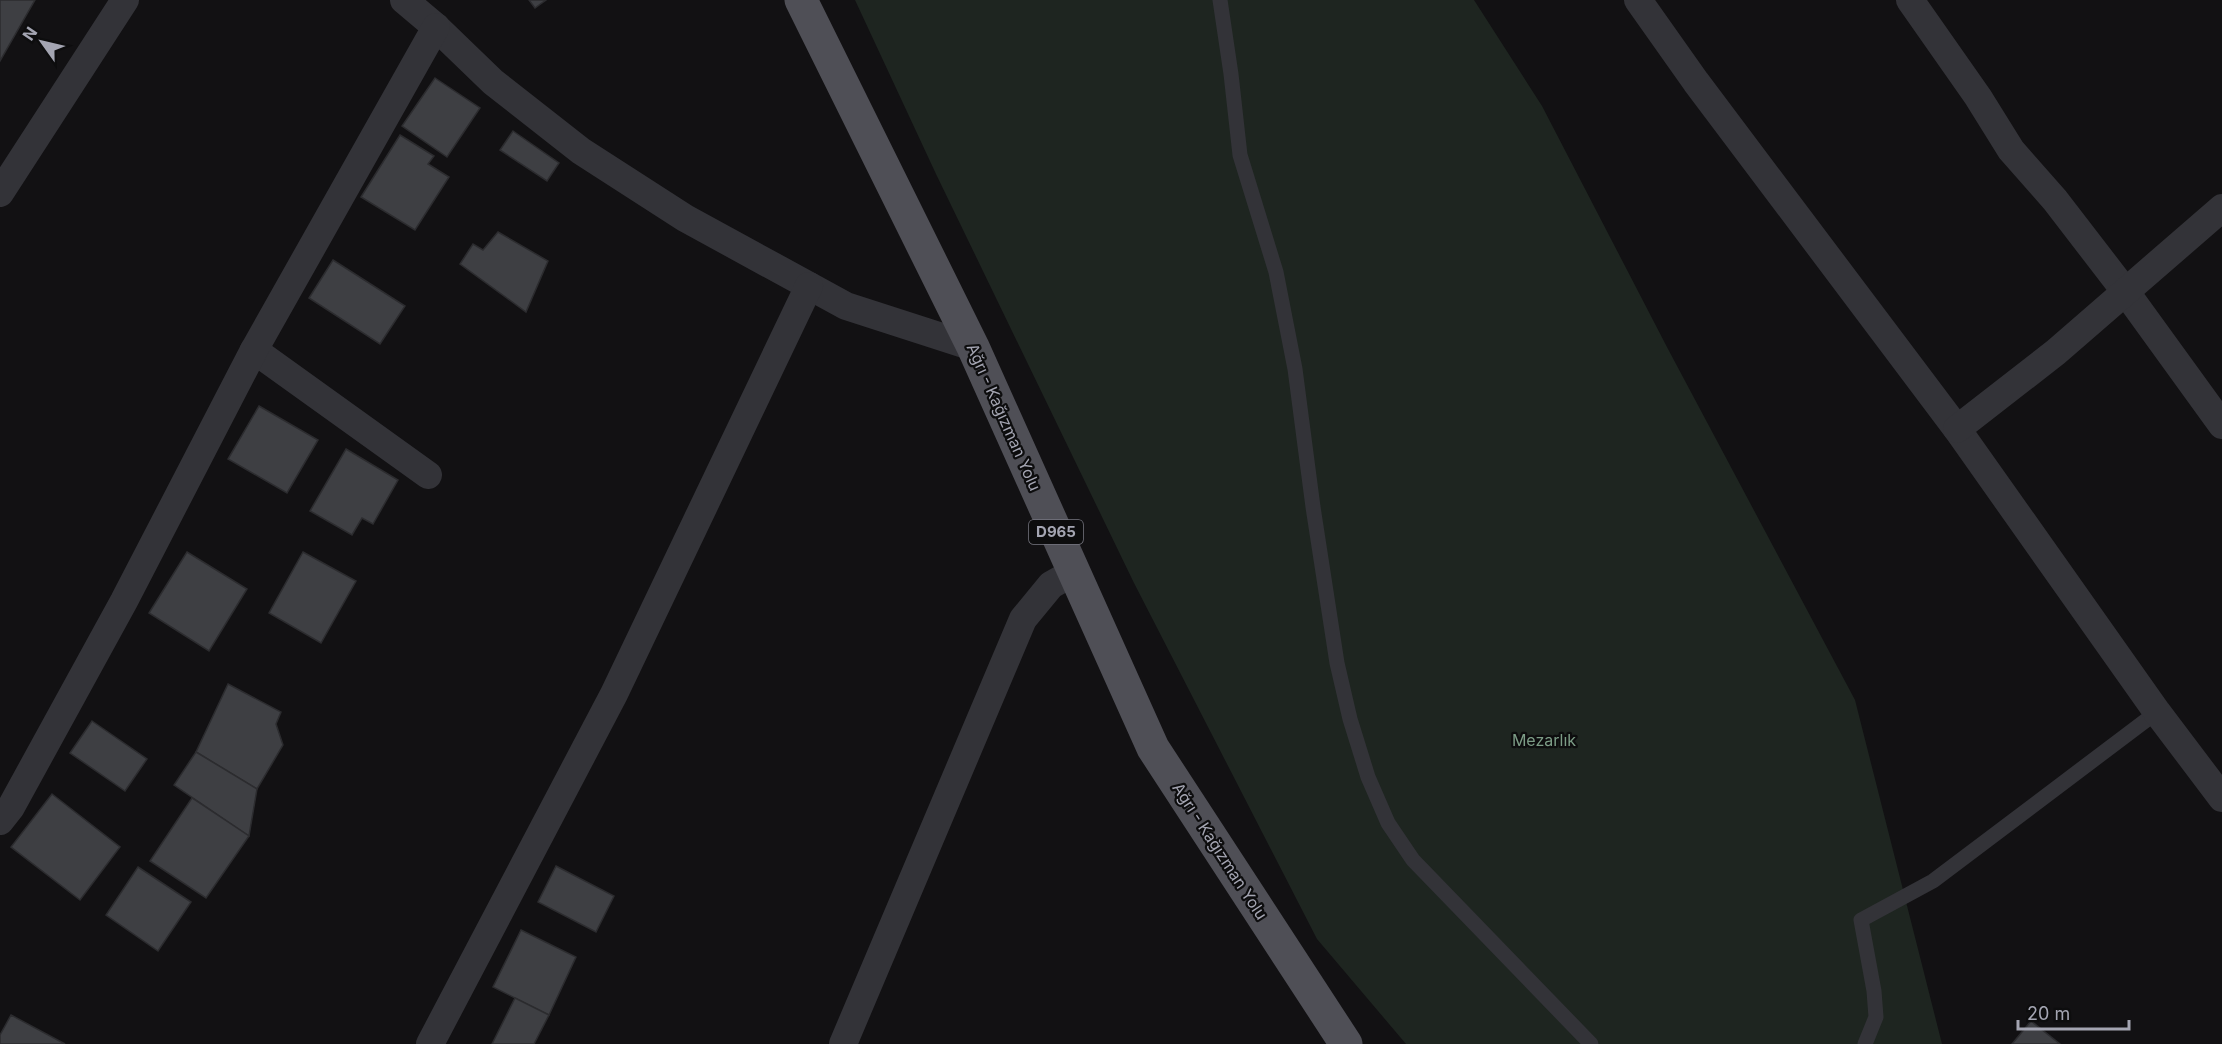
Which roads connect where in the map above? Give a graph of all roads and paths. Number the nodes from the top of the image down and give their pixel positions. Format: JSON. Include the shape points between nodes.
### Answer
{"nodes":[{"id":1,"x":125,"y":0,"type":"edge"},
{"id":2,"x":404,"y":0,"type":"edge"},
{"id":3,"x":801,"y":0,"type":"edge"},
{"id":4,"x":1220,"y":0,"type":"edge"},
{"id":5,"x":1638,"y":0,"type":"edge"},
{"id":6,"x":1910,"y":0,"type":"edge"},
{"id":7,"x":436,"y":27,"type":"junction"},
{"id":8,"x":0,"y":193,"type":"edge"},
{"id":9,"x":2222,"y":207,"type":"edge"},
{"id":10,"x":809,"y":286,"type":"junction"},
{"id":11,"x":2125,"y":291,"type":"junction"},
{"id":12,"x":973,"y":347,"type":"junction"},
{"id":13,"x":254,"y":350,"type":"junction"},
{"id":14,"x":2222,"y":425,"type":"edge"},
{"id":15,"x":1957,"y":429,"type":"junction"},
{"id":16,"x":428,"y":475,"type":"dead end"},
{"id":17,"x":1074,"y":572,"type":"junction"},
{"id":18,"x":2157,"y":712,"type":"junction"},
{"id":19,"x":2220,"y":790,"type":"edge"},
{"id":20,"x":0,"y":821,"type":"edge"},
{"id":21,"x":430,"y":1044,"type":"edge"},
{"id":22,"x":843,"y":1044,"type":"edge"},
{"id":23,"x":1346,"y":1044,"type":"edge"},
{"id":24,"x":1591,"y":1044,"type":"edge"},
{"id":25,"x":1865,"y":1044,"type":"edge"}],
"edges":[{"from":1,"to":8,"type":"street"},
{"from":2,"to":7,"type":"street"},
{"from":3,"to":12,"type":"main road","name":"Ağrı - Kağızman Yolu","number":"D965"},
{"from":4,"to":24,"type":"lane","via":[[1240,155],[1276,272],[1295,369],[1337,663],[1368,777],[1388,823],[1413,860]]},
{"from":5,"to":15,"type":"street"},
{"from":6,"to":11,"type":"street","via":[[2011,150]]},
{"from":7,"to":10,"type":"street","via":[[493,82],[581,151],[685,218]]},
{"from":7,"to":13,"type":"street"},
{"from":9,"to":11,"type":"street"},
{"from":10,"to":12,"type":"street","via":[[846,306]]},
{"from":10,"to":21,"type":"street","via":[[614,694]]},
{"from":11,"to":14,"type":"street"},
{"from":11,"to":15,"type":"street","via":[[2056,352]]},
{"from":12,"to":17,"type":"main road","name":"Ağrı - Kağızman Yolu","number":"D965"},
{"from":13,"to":16,"type":"street"},
{"from":13,"to":20,"type":"street","via":[[113,622]]},
{"from":15,"to":18,"type":"street"},
{"from":17,"to":22,"type":"street","via":[[1051,585],[1023,620]]},
{"from":17,"to":23,"type":"main road","name":"Ağrı - Kağızman Yolu","number":"D965","via":[[1153,748]]},
{"from":18,"to":19,"type":"street"},
{"from":18,"to":25,"type":"lane","via":[[1933,881],[1861,920],[1876,1017]]}]}
